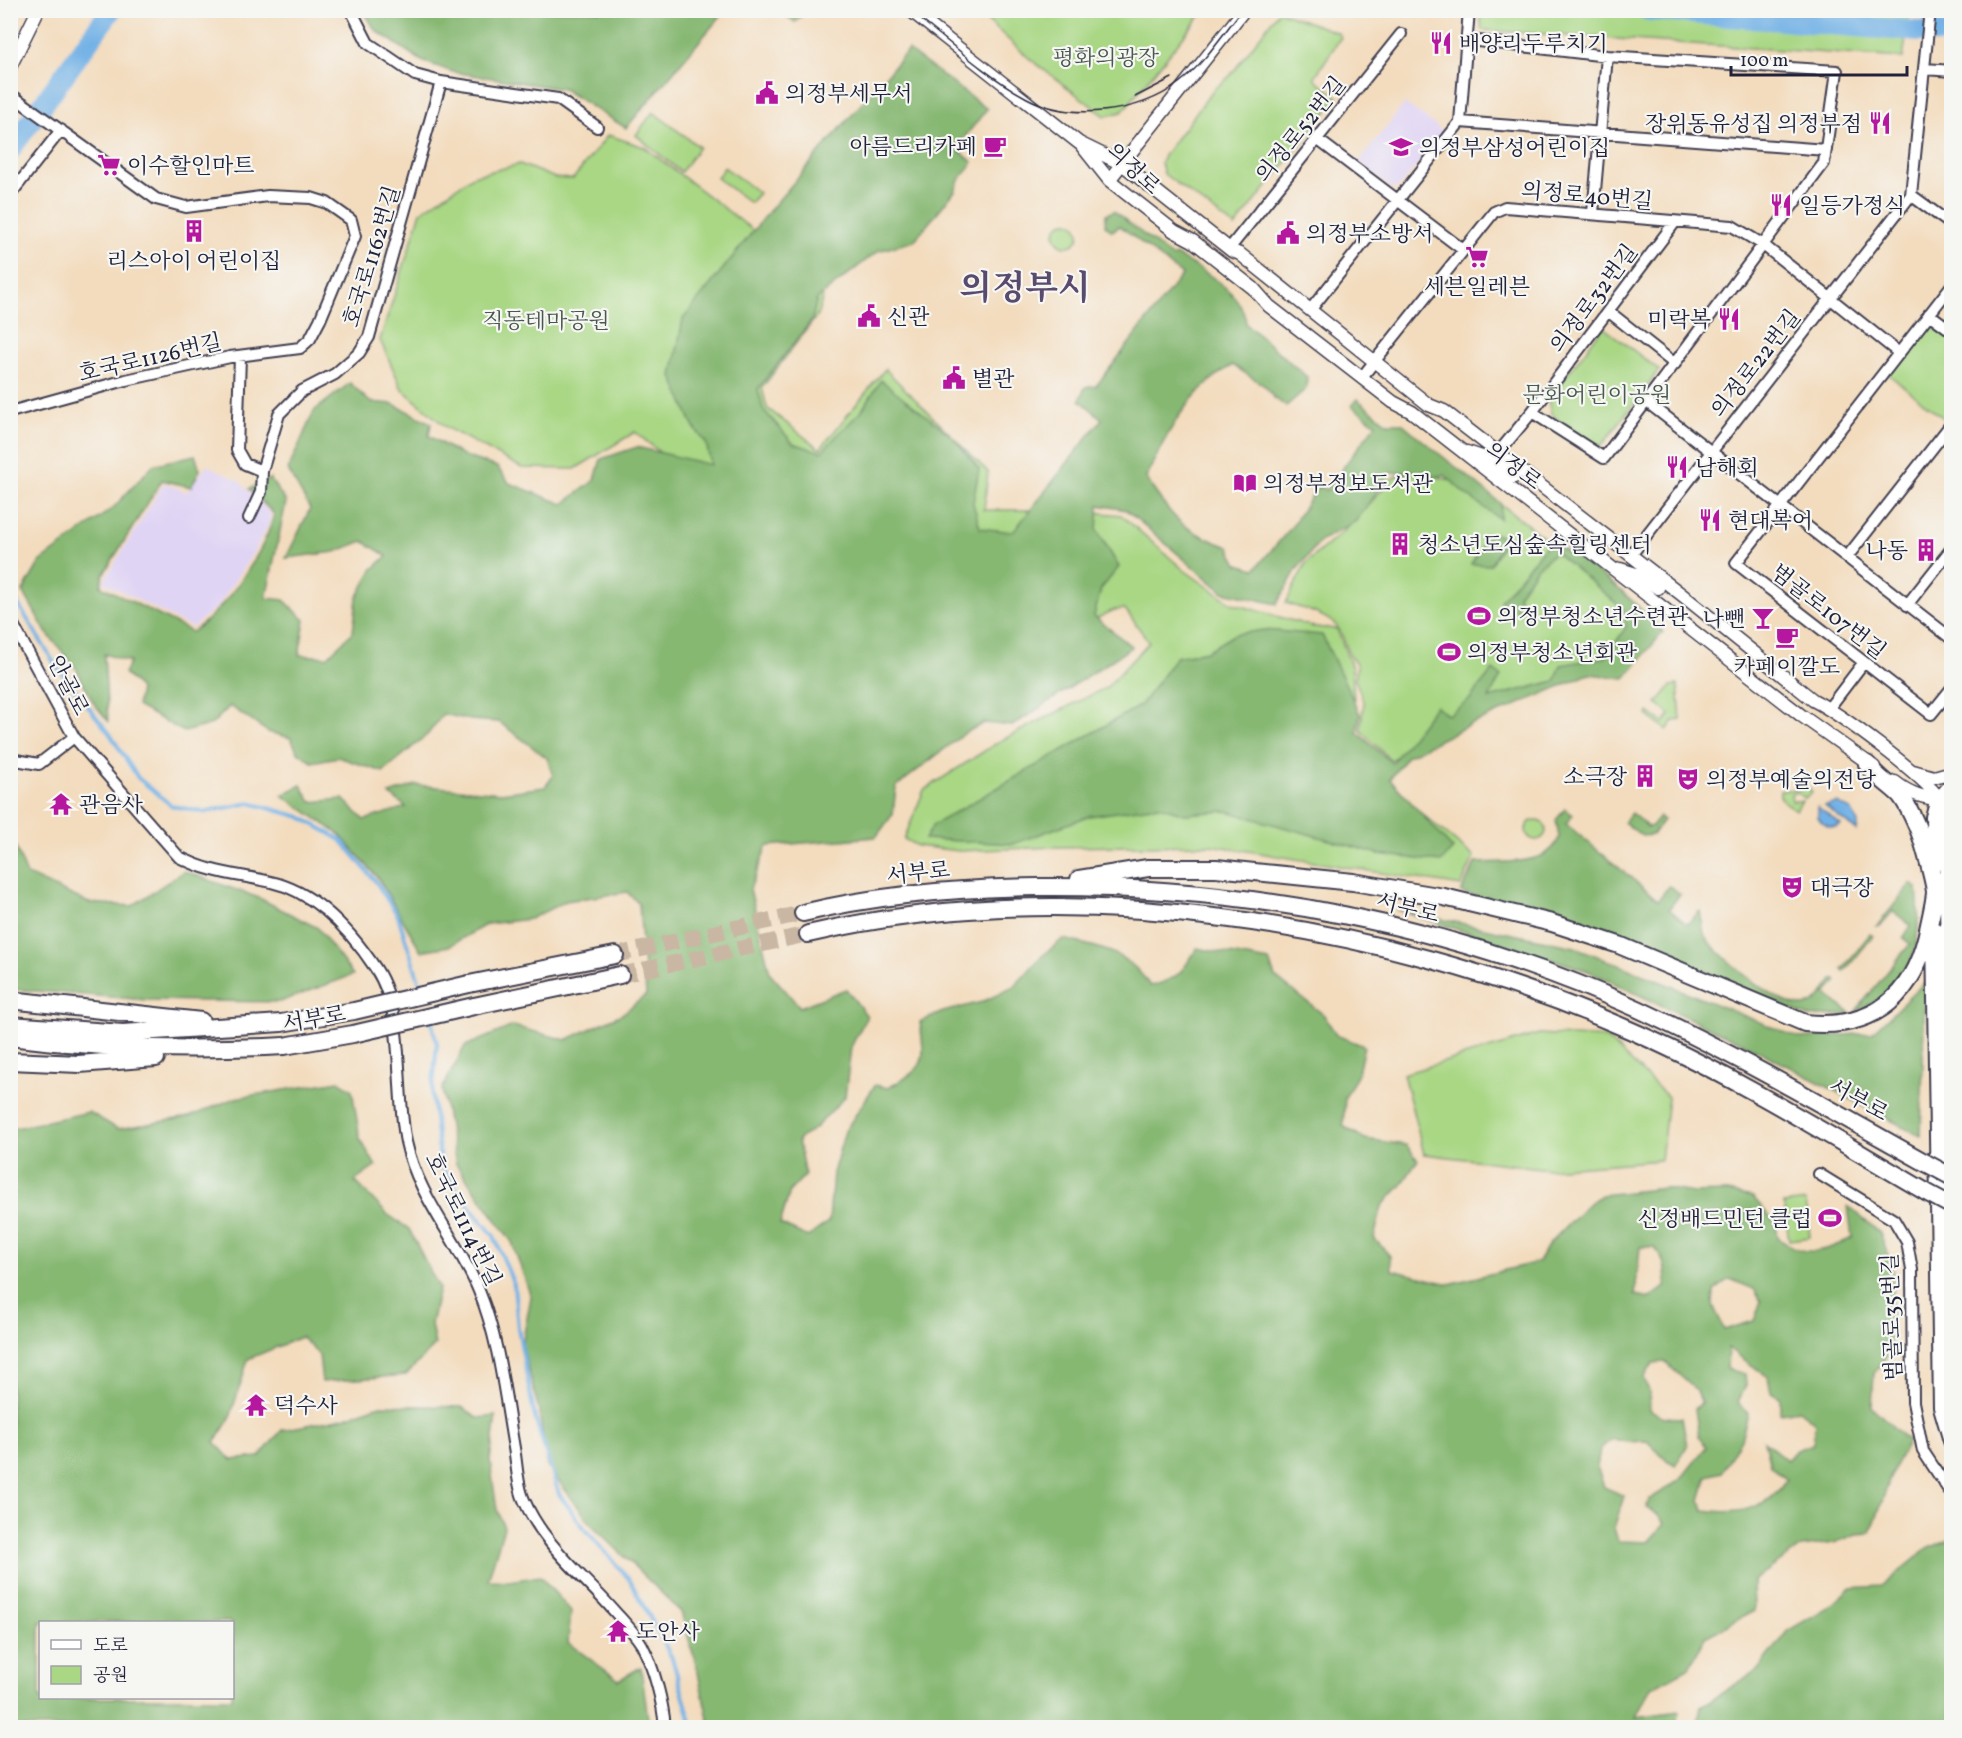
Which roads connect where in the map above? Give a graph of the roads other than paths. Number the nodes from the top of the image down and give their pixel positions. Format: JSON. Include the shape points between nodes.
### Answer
{"nodes":[{"id":1,"x":38,"y":10,"type":"edge"},
{"id":2,"x":351,"y":10,"type":"edge"},
{"id":3,"x":910,"y":10,"type":"edge"},
{"id":4,"x":1244,"y":10,"type":"edge"},
{"id":5,"x":1470,"y":10,"type":"edge"},
{"id":6,"x":1930,"y":10,"type":"edge"},
{"id":7,"x":1401,"y":34,"type":"dead end"},
{"id":8,"x":1469,"y":35,"type":"junction"},
{"id":9,"x":1607,"y":56,"type":"junction"},
{"id":10,"x":10,"y":67,"type":"edge"},
{"id":11,"x":1925,"y":69,"type":"junction"},
{"id":12,"x":1952,"y":71,"type":"edge"},
{"id":13,"x":441,"y":82,"type":"junction"},
{"id":14,"x":14,"y":95,"type":"edge"},
{"id":15,"x":1460,"y":122,"type":"junction"},
{"id":16,"x":597,"y":127,"type":"dead end"},
{"id":17,"x":61,"y":130,"type":"junction"},
{"id":18,"x":1602,"y":131,"type":"junction"},
{"id":19,"x":1317,"y":139,"type":"junction"},
{"id":20,"x":1079,"y":143,"type":"junction"},
{"id":21,"x":1826,"y":150,"type":"junction"},
{"id":22,"x":1122,"y":164,"type":"junction"},
{"id":23,"x":1109,"y":180,"type":"junction"},
{"id":24,"x":10,"y":195,"type":"edge"},
{"id":25,"x":1911,"y":195,"type":"junction"},
{"id":26,"x":1396,"y":202,"type":"junction"},
{"id":27,"x":1593,"y":213,"type":"junction"},
{"id":28,"x":1675,"y":222,"type":"junction"},
{"id":29,"x":1952,"y":225,"type":"edge"},
{"id":30,"x":1762,"y":244,"type":"junction"},
{"id":31,"x":1228,"y":249,"type":"junction"},
{"id":32,"x":1462,"y":249,"type":"junction"},
{"id":33,"x":1952,"y":285,"type":"edge"},
{"id":34,"x":1830,"y":298,"type":"junction"},
{"id":35,"x":1311,"y":309,"type":"junction"},
{"id":36,"x":1608,"y":311,"type":"junction"},
{"id":37,"x":1929,"y":314,"type":"junction"},
{"id":38,"x":1952,"y":331,"type":"edge"},
{"id":39,"x":1899,"y":353,"type":"junction"},
{"id":40,"x":240,"y":356,"type":"junction"},
{"id":41,"x":1374,"y":360,"type":"junction"},
{"id":42,"x":1675,"y":364,"type":"junction"},
{"id":43,"x":1362,"y":377,"type":"junction"},
{"id":44,"x":1647,"y":402,"type":"junction"},
{"id":45,"x":10,"y":412,"type":"edge"},
{"id":46,"x":1532,"y":412,"type":"junction"},
{"id":47,"x":1952,"y":423,"type":"edge"},
{"id":48,"x":1457,"y":448,"type":"junction"},
{"id":49,"x":1711,"y":452,"type":"junction"},
{"id":50,"x":1498,"y":453,"type":"junction"},
{"id":51,"x":262,"y":471,"type":"junction"},
{"id":52,"x":1780,"y":506,"type":"junction"},
{"id":53,"x":249,"y":518,"type":"dead end"},
{"id":54,"x":1952,"y":548,"type":"edge"},
{"id":55,"x":1630,"y":555,"type":"junction"},
{"id":56,"x":1847,"y":557,"type":"junction"},
{"id":57,"x":1611,"y":566,"type":"junction"},
{"id":58,"x":1907,"y":605,"type":"junction"},
{"id":59,"x":10,"y":620,"type":"edge"},
{"id":60,"x":1952,"y":639,"type":"edge"},
{"id":61,"x":1864,"y":663,"type":"junction"},
{"id":62,"x":1952,"y":688,"type":"edge"},
{"id":63,"x":1829,"y":708,"type":"junction"},
{"id":64,"x":74,"y":737,"type":"junction"},
{"id":65,"x":10,"y":759,"type":"edge"},
{"id":66,"x":1867,"y":764,"type":"junction"},
{"id":67,"x":1904,"y":767,"type":"junction"},
{"id":68,"x":1952,"y":772,"type":"edge"},
{"id":69,"x":1952,"y":783,"type":"edge"},
{"id":70,"x":1945,"y":798,"type":"edge"},
{"id":71,"x":1019,"y":888,"type":"junction"},
{"id":72,"x":1935,"y":892,"type":"junction"},
{"id":73,"x":803,"y":913,"type":"tunnel mouth"},
{"id":74,"x":808,"y":934,"type":"tunnel mouth"},
{"id":75,"x":615,"y":955,"type":"tunnel mouth"},
{"id":76,"x":620,"y":975,"type":"tunnel mouth"},
{"id":77,"x":10,"y":1000,"type":"edge"},
{"id":78,"x":10,"y":1025,"type":"edge"},
{"id":79,"x":241,"y":1025,"type":"junction"},
{"id":80,"x":10,"y":1037,"type":"edge"},
{"id":81,"x":1951,"y":1038,"type":"edge"},
{"id":82,"x":213,"y":1050,"type":"junction"},
{"id":83,"x":10,"y":1061,"type":"edge"},
{"id":84,"x":1952,"y":1159,"type":"edge"},
{"id":85,"x":1819,"y":1174,"type":"dead end"},
{"id":86,"x":1952,"y":1177,"type":"edge"},
{"id":87,"x":1952,"y":1206,"type":"edge"},
{"id":88,"x":1952,"y":1442,"type":"edge"},
{"id":89,"x":1952,"y":1495,"type":"edge"},
{"id":90,"x":664,"y":1728,"type":"edge"}],
"edges":[{"from":1,"to":10,"type":"street"},
{"from":2,"to":13,"type":"street","via":[[368,43],[415,75]]},
{"from":3,"to":20,"type":"street","name":"의정로"},
{"from":4,"to":22,"type":"street"},
{"from":5,"to":8,"type":"street"},
{"from":6,"to":11,"type":"street"},
{"from":7,"to":19,"type":"street","name":"의정로52번길"},
{"from":8,"to":9,"type":"street"},
{"from":8,"to":15,"type":"street"},
{"from":9,"to":18,"type":"street"},
{"from":9,"to":21,"type":"street","via":[[1837,70]]},
{"from":11,"to":12,"type":"street"},
{"from":11,"to":25,"type":"street"},
{"from":13,"to":16,"type":"street","via":[[558,99]]},
{"from":13,"to":51,"type":"street","name":"호국로1162번길","via":[[369,337],[359,353],[335,374],[302,391],[279,414]]},
{"from":14,"to":17,"type":"street"},
{"from":15,"to":18,"type":"street"},
{"from":15,"to":26,"type":"street"},
{"from":17,"to":24,"type":"street"},
{"from":17,"to":40,"type":"street","name":"호국로1126번길","via":[[156,199],[186,207],[268,196],[311,198],[327,203],[351,220],[355,236],[310,339],[300,348]]},
{"from":18,"to":21,"type":"street"},
{"from":18,"to":27,"type":"street"},
{"from":19,"to":26,"type":"street"},
{"from":19,"to":31,"type":"street","name":"의정로52번길"},
{"from":20,"to":22,"type":"street","name":"의정로"},
{"from":20,"to":23,"type":"street","name":"의정로"},
{"from":21,"to":30,"type":"street","via":[[1819,170]]},
{"from":22,"to":23,"type":"street"},
{"from":22,"to":31,"type":"street","name":"의정로"},
{"from":23,"to":43,"type":"street","name":"의정로","via":[[1174,231],[1193,241]]},
{"from":25,"to":29,"type":"street"},
{"from":25,"to":34,"type":"street","name":"의정로22번길"},
{"from":26,"to":32,"type":"street"},
{"from":26,"to":35,"type":"street"},
{"from":27,"to":28,"type":"street","name":"의정로40번길"},
{"from":27,"to":32,"type":"street","name":"의정로40번길","via":[[1505,207],[1494,212]]},
{"from":28,"to":30,"type":"street","name":"의정로40번길","via":[[1732,226]]},
{"from":28,"to":36,"type":"street","name":"의정로32번길"},
{"from":30,"to":34,"type":"street","name":"의정로40번길"},
{"from":30,"to":42,"type":"street"},
{"from":31,"to":35,"type":"street","name":"의정로"},
{"from":32,"to":41,"type":"street","name":"의정로40번길"},
{"from":33,"to":37,"type":"street","name":"범골로107번길"},
{"from":34,"to":39,"type":"street"},
{"from":34,"to":49,"type":"street","name":"의정로22번길"},
{"from":35,"to":41,"type":"street","name":"의정로"},
{"from":36,"to":42,"type":"street"},
{"from":36,"to":46,"type":"street","name":"의정로32번길"},
{"from":37,"to":38,"type":"street"},
{"from":37,"to":39,"type":"street","name":"범골로107번길"},
{"from":39,"to":52,"type":"street","name":"범골로107번길"},
{"from":40,"to":45,"type":"street","name":"호국로1126번길","via":[[126,380]]},
{"from":40,"to":51,"type":"street","via":[[237,450],[245,464]]},
{"from":41,"to":43,"type":"street","name":"의정로40번길"},
{"from":41,"to":50,"type":"street","name":"의정로"},
{"from":42,"to":44,"type":"street"},
{"from":43,"to":48,"type":"street","name":"의정로"},
{"from":44,"to":46,"type":"street","via":[[1604,458]]},
{"from":44,"to":49,"type":"street"},
{"from":46,"to":50,"type":"street","name":"의정로32번길"},
{"from":47,"to":56,"type":"street"},
{"from":48,"to":50,"type":"street","via":[[1488,459],[1514,477],[1515,473],[1503,464]]},
{"from":48,"to":57,"type":"street","name":"의정로"},
{"from":49,"to":52,"type":"street"},
{"from":49,"to":55,"type":"street","name":"의정로22번길"},
{"from":50,"to":55,"type":"street","name":"의정로"},
{"from":51,"to":53,"type":"street","name":"호국로1162번길","via":[[261,492]]},
{"from":52,"to":56,"type":"street"},
{"from":52,"to":61,"type":"street","name":"범골로107번길","via":[[1736,563]]},
{"from":54,"to":58,"type":"street"},
{"from":55,"to":57,"type":"street","via":[[1659,583],[1658,588],[1639,575]]},
{"from":55,"to":63,"type":"street","name":"의정로","via":[[1813,700]]},
{"from":56,"to":58,"type":"street"},
{"from":57,"to":66,"type":"street","name":"의정로"},
{"from":58,"to":60,"type":"street"},
{"from":59,"to":64,"type":"street","name":"안골로"},
{"from":61,"to":62,"type":"street","name":"범골로107번길","via":[[1931,714]]},
{"from":61,"to":63,"type":"street"},
{"from":63,"to":67,"type":"street","name":"의정로"},
{"from":64,"to":65,"type":"street","name":"안골로","via":[[39,764]]},
{"from":64,"to":90,"type":"street","name":"호국로1114번길","via":[[179,857],[202,869],[273,882],[305,897],[339,923],[377,971],[385,985],[397,1036],[407,1146],[437,1215],[479,1291],[489,1322],[523,1498],[558,1554],[642,1646],[653,1675]]},
{"from":66,"to":70,"type":"street","name":"의정로","via":[[1907,791]]},
{"from":66,"to":72,"type":"highway","via":[[1900,796],[1911,814],[1922,838]]},
{"from":67,"to":68,"type":"street","via":[[1934,777]]},
{"from":67,"to":70,"type":"street","name":"의정로"},
{"from":69,"to":70,"type":"street"},
{"from":70,"to":72,"type":"highway","via":[[1934,818]]},
{"from":70,"to":81,"type":"highway"},
{"from":71,"to":72,"type":"highway","via":[[1148,868],[1186,868],[1281,873],[1398,888],[1561,926],[1662,962],[1789,1018],[1827,1026],[1872,1014],[1910,981],[1922,957]]},
{"from":71,"to":73,"type":"highway","name":"서부로","via":[[913,894]]},
{"from":71,"to":86,"type":"highway","name":"서부로","bridge":true,"via":[[1137,889],[1239,898],[1346,915],[1472,947],[1637,1009]]},
{"from":72,"to":88,"type":"highway","via":[[1942,1407]]},
{"from":74,"to":87,"type":"highway","name":"서부로","bridge":true,"via":[[913,916],[1093,909],[1247,921],[1406,952],[1542,994],[1628,1029],[1778,1106]]},
{"from":75,"to":79,"type":"highway","name":"서부로","bridge":true,"via":[[354,1011]]},
{"from":76,"to":82,"type":"highway","name":"서부로","bridge":true,"via":[[284,1047]]},
{"from":77,"to":79,"type":"highway"},
{"from":78,"to":79,"type":"highway","name":"서부로","via":[[123,1033]]},
{"from":80,"to":82,"type":"highway","name":"서부로","via":[[77,1046]]},
{"from":81,"to":84,"type":"highway"},
{"from":82,"to":83,"type":"highway","via":[[79,1064]]},
{"from":85,"to":89,"type":"street","name":"범골로35번길","via":[[1894,1220],[1907,1242],[1912,1270],[1913,1402],[1923,1451]]}]}
